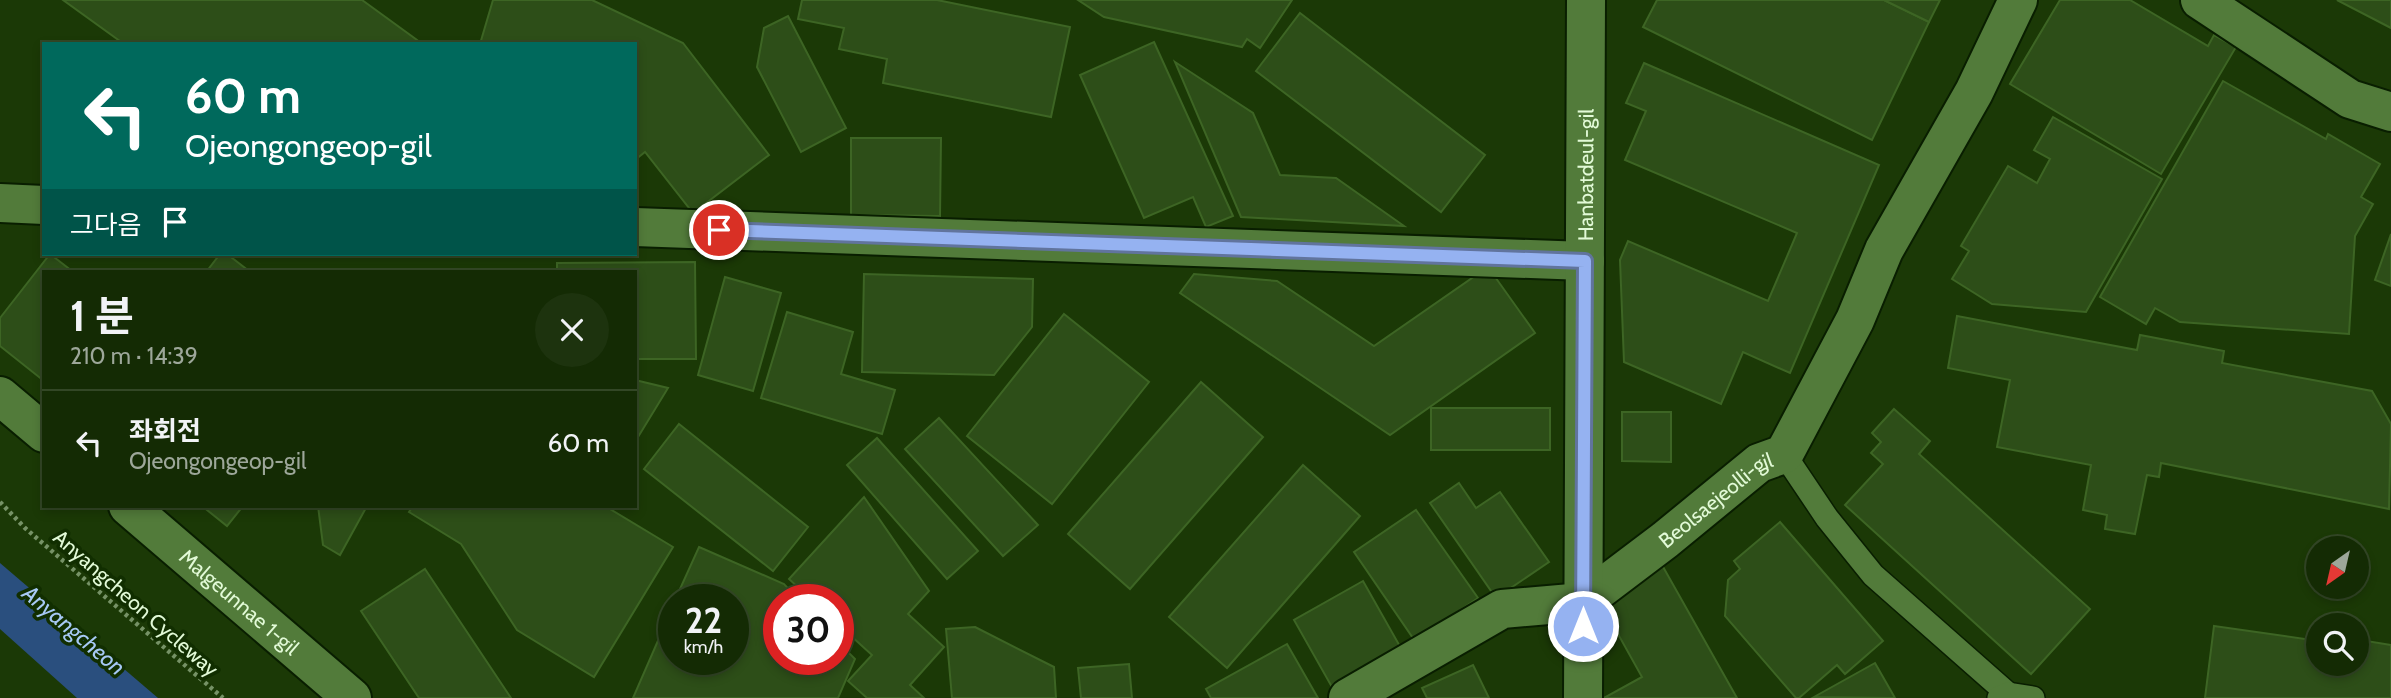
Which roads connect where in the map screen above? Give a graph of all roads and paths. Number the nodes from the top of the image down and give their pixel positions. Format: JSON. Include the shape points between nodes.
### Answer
{"nodes":[{"id":1,"x":1586,"y":0,"type":"edge"},
{"id":2,"x":2018,"y":0,"type":"edge"},
{"id":3,"x":2200,"y":0,"type":"edge"},
{"id":4,"x":2391,"y":112,"type":"edge"},
{"id":5,"x":0,"y":203,"type":"edge"},
{"id":6,"x":42,"y":205,"type":"edge"},
{"id":7,"x":637,"y":226,"type":"edge"},
{"id":8,"x":1585,"y":261,"type":"junction"},
{"id":9,"x":0,"y":396,"type":"edge"},
{"id":10,"x":42,"y":431,"type":"edge"},
{"id":11,"x":1784,"y":454,"type":"junction"},
{"id":12,"x":0,"y":502,"type":"edge"},
{"id":13,"x":130,"y":508,"type":"edge"},
{"id":14,"x":1583,"y":602,"type":"junction"},
{"id":15,"x":2003,"y":696,"type":"edge"},
{"id":16,"x":223,"y":698,"type":"edge"},
{"id":17,"x":352,"y":698,"type":"edge"},
{"id":18,"x":1348,"y":698,"type":"edge"},
{"id":19,"x":1583,"y":698,"type":"edge"},
{"id":20,"x":2033,"y":698,"type":"edge"}],
"edges":[{"from":1,"to":8,"type":"street","name":"Hanbatdeul-gil"},
{"from":2,"to":11,"type":"street","name":"Beolsaejeolli-gil","via":[[1975,92],[1884,250],[1856,320]]},
{"from":3,"to":4,"type":"street","via":[[2350,99]]},
{"from":5,"to":6,"type":"street"},
{"from":7,"to":8,"type":"street"},
{"from":8,"to":14,"type":"street","name":"Hanbatdeul-gil"},
{"from":9,"to":10,"type":"street"},
{"from":11,"to":14,"type":"street","name":"Beolsaejeolli-gil","via":[[1759,463]]},
{"from":11,"to":15,"type":"lane","via":[[1873,575]]},
{"from":12,"to":16,"type":"path","name":"Anyangcheon Cycleway","via":[[24,528]]},
{"from":13,"to":17,"type":"street","name":"Malgeunnae 1-gil"},
{"from":14,"to":18,"type":"street","via":[[1502,609]]},
{"from":14,"to":19,"type":"street","name":"Hanbatdeul-gil"},
{"from":15,"to":20,"type":"lane"}]}
